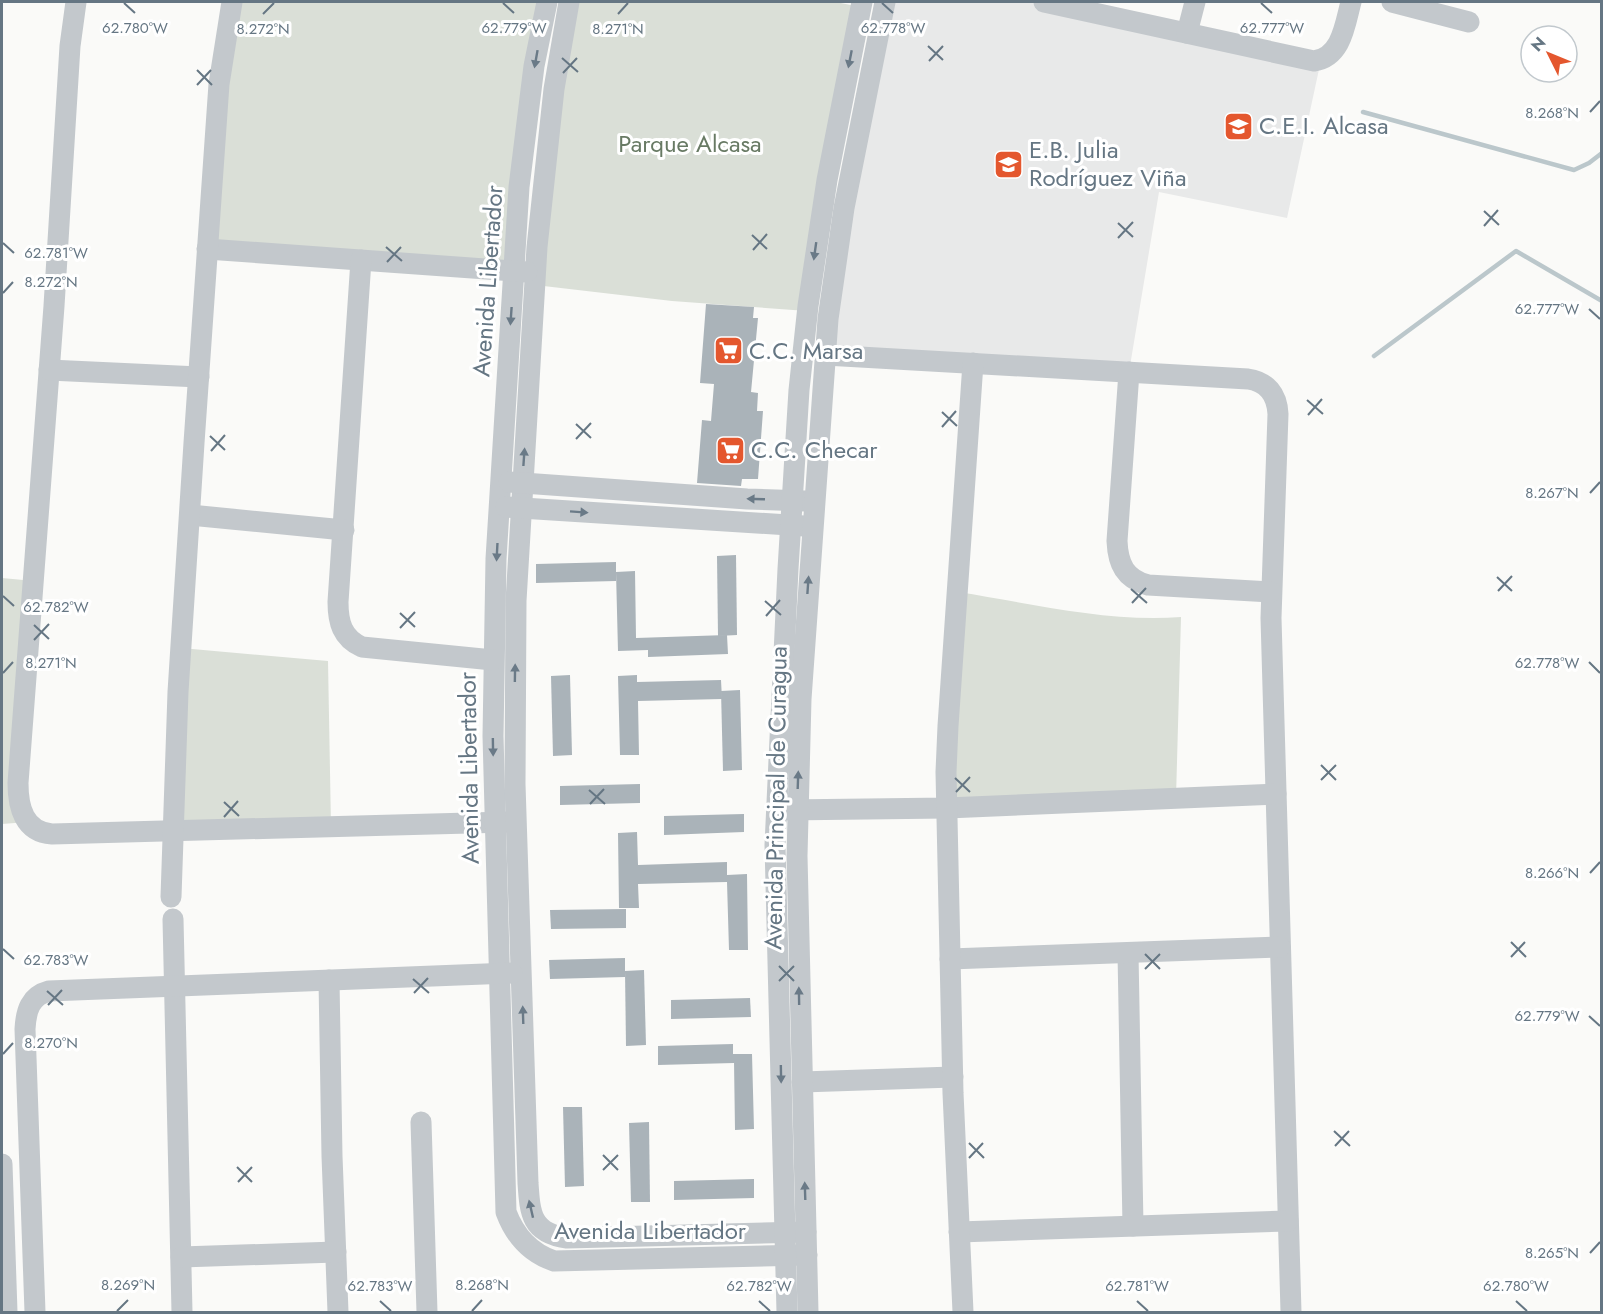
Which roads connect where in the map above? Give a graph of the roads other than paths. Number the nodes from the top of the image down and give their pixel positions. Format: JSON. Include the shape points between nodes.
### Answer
{"nodes":[{"id":1,"x":76,"y":2,"type":"edge"},
{"id":2,"x":232,"y":2,"type":"edge"},
{"id":3,"x":547,"y":2,"type":"edge"},
{"id":4,"x":569,"y":2,"type":"edge"},
{"id":5,"x":862,"y":2,"type":"edge"},
{"id":6,"x":885,"y":2,"type":"edge"},
{"id":7,"x":1044,"y":2,"type":"edge"},
{"id":8,"x":1195,"y":2,"type":"edge"},
{"id":9,"x":1351,"y":2,"type":"edge"},
{"id":10,"x":1392,"y":2,"type":"edge"},
{"id":11,"x":1469,"y":22,"type":"dead end"},
{"id":12,"x":1187,"y":33,"type":"junction"},
{"id":13,"x":207,"y":249,"type":"junction"},
{"id":14,"x":361,"y":260,"type":"junction"},
{"id":15,"x":513,"y":271,"type":"junction"},
{"id":16,"x":535,"y":272,"type":"junction"},
{"id":17,"x":825,"y":355,"type":"junction"},
{"id":18,"x":973,"y":363,"type":"junction"},
{"id":19,"x":49,"y":370,"type":"junction"},
{"id":20,"x":1129,"y":372,"type":"junction"},
{"id":21,"x":199,"y":376,"type":"junction"},
{"id":22,"x":512,"y":482,"type":"junction"},
{"id":23,"x":792,"y":500,"type":"junction"},
{"id":24,"x":814,"y":501,"type":"junction"},
{"id":25,"x":510,"y":507,"type":"junction"},
{"id":26,"x":190,"y":515,"type":"junction"},
{"id":27,"x":791,"y":526,"type":"junction"},
{"id":28,"x":812,"y":527,"type":"junction"},
{"id":29,"x":344,"y":530,"type":"junction"},
{"id":30,"x":1271,"y":592,"type":"junction"},
{"id":31,"x":493,"y":660,"type":"junction"},
{"id":32,"x":1276,"y":794,"type":"junction"},
{"id":33,"x":947,"y":808,"type":"junction"},
{"id":34,"x":776,"y":810,"type":"junction"},
{"id":35,"x":797,"y":810,"type":"junction"},
{"id":36,"x":516,"y":822,"type":"junction"},
{"id":37,"x":494,"y":823,"type":"junction"},
{"id":38,"x":172,"y":831,"type":"junction"},
{"id":39,"x":171,"y":897,"type":"dead end"},
{"id":40,"x":173,"y":919,"type":"dead end"},
{"id":41,"x":1280,"y":947,"type":"junction"},
{"id":42,"x":1128,"y":953,"type":"junction"},
{"id":43,"x":950,"y":959,"type":"junction"},
{"id":44,"x":522,"y":973,"type":"junction"},
{"id":45,"x":499,"y":974,"type":"junction"},
{"id":46,"x":329,"y":980,"type":"junction"},
{"id":47,"x":176,"y":986,"type":"junction"},
{"id":48,"x":953,"y":1077,"type":"junction"},
{"id":49,"x":802,"y":1082,"type":"junction"},
{"id":50,"x":421,"y":1122,"type":"dead end"},
{"id":51,"x":2,"y":1164,"type":"edge"},
{"id":52,"x":1288,"y":1221,"type":"junction"},
{"id":53,"x":1133,"y":1226,"type":"junction"},
{"id":54,"x":796,"y":1232,"type":"junction"},
{"id":55,"x":959,"y":1232,"type":"junction"},
{"id":56,"x":336,"y":1252,"type":"junction"},
{"id":57,"x":797,"y":1255,"type":"junction"},
{"id":58,"x":181,"y":1257,"type":"junction"},
{"id":59,"x":7,"y":1312,"type":"edge"},
{"id":60,"x":35,"y":1312,"type":"edge"},
{"id":61,"x":182,"y":1312,"type":"edge"},
{"id":62,"x":338,"y":1312,"type":"edge"},
{"id":63,"x":427,"y":1312,"type":"edge"},
{"id":64,"x":787,"y":1312,"type":"edge"},
{"id":65,"x":808,"y":1312,"type":"edge"},
{"id":66,"x":963,"y":1312,"type":"edge"},
{"id":67,"x":1291,"y":1312,"type":"edge"}],
"edges":[{"from":1,"to":19,"type":"street"},
{"from":2,"to":13,"type":"street","via":[[219,84]]},
{"from":3,"to":15,"type":"street","name":"Avenida Libertador","one_way":true,"via":[[524,142]]},
{"from":4,"to":16,"type":"street","name":"Avenida Libertador","via":[[550,119]]},
{"from":5,"to":23,"type":"street","name":"Avenida Principal de Curagua","one_way":true,"via":[[816,248],[803,351]]},
{"from":6,"to":17,"type":"street","name":"Avenida Principal de Curagua","via":[[844,208]]},
{"from":7,"to":12,"type":"street"},
{"from":8,"to":12,"type":"street"},
{"from":9,"to":12,"type":"street","via":[[1342,38],[1321,60]]},
{"from":10,"to":11,"type":"street"},
{"from":13,"to":14,"type":"street"},
{"from":13,"to":21,"type":"street"},
{"from":14,"to":15,"type":"street"},
{"from":14,"to":29,"type":"street"},
{"from":15,"to":16,"type":"street"},
{"from":15,"to":22,"type":"street","name":"Avenida Libertador","one_way":true},
{"from":22,"to":16,"type":"street","name":"Avenida Libertador","one_way":true},
{"from":17,"to":18,"type":"street"},
{"from":17,"to":24,"type":"street","name":"Avenida Principal de Curagua"},
{"from":18,"to":20,"type":"street"},
{"from":18,"to":33,"type":"street","via":[[948,726]]},
{"from":19,"to":21,"type":"street"},
{"from":19,"to":38,"type":"street","via":[[18,783],[21,812],[33,828],[44,833]]},
{"from":20,"to":30,"type":"street","via":[[1248,379],[1262,383],[1276,398]]},
{"from":20,"to":30,"type":"street","via":[[1117,541],[1122,568],[1132,579],[1148,585]]},
{"from":21,"to":26,"type":"street"},
{"from":23,"to":22,"type":"street","one_way":true},
{"from":22,"to":25,"type":"street","name":"Avenida Libertador"},
{"from":23,"to":24,"type":"street"},
{"from":23,"to":27,"type":"street","name":"Avenida Principal de Curagua"},
{"from":24,"to":28,"type":"street","name":"Avenida Principal de Curagua"},
{"from":25,"to":27,"type":"street","one_way":true},
{"from":25,"to":31,"type":"street","name":"Avenida Libertador","one_way":true},
{"from":36,"to":25,"type":"street","name":"Avenida Libertador","one_way":true},
{"from":26,"to":29,"type":"street"},
{"from":26,"to":38,"type":"street"},
{"from":27,"to":28,"type":"street"},
{"from":27,"to":34,"type":"street","name":"Avenida Principal de Curagua"},
{"from":35,"to":28,"type":"street","name":"Avenida Principal de Curagua","one_way":true},
{"from":29,"to":31,"type":"street","via":[[338,613],[342,629],[352,641],[368,648]]},
{"from":30,"to":32,"type":"street"},
{"from":31,"to":37,"type":"street","name":"Avenida Libertador","one_way":true},
{"from":32,"to":33,"type":"street"},
{"from":32,"to":41,"type":"street"},
{"from":33,"to":35,"type":"street"},
{"from":33,"to":43,"type":"street"},
{"from":34,"to":35,"type":"street"},
{"from":34,"to":54,"type":"street","name":"Avenida Principal de Curagua","one_way":true,"via":[[776,887]]},
{"from":49,"to":35,"type":"street","name":"Avenida Principal de Curagua","one_way":true},
{"from":36,"to":37,"type":"street"},
{"from":36,"to":44,"type":"street","name":"Avenida Libertador"},
{"from":37,"to":38,"type":"street"},
{"from":37,"to":45,"type":"street","name":"Avenida Libertador"},
{"from":38,"to":39,"type":"street"},
{"from":40,"to":47,"type":"street"},
{"from":41,"to":42,"type":"street"},
{"from":41,"to":52,"type":"street"},
{"from":42,"to":43,"type":"street"},
{"from":42,"to":53,"type":"street"},
{"from":43,"to":48,"type":"street"},
{"from":44,"to":45,"type":"street"},
{"from":54,"to":44,"type":"street","name":"Avenida Libertador","one_way":true,"via":[[567,1238],[540,1227],[531,1214],[528,1183]]},
{"from":45,"to":46,"type":"street"},
{"from":45,"to":57,"type":"street","name":"Avenida Libertador","via":[[504,1199],[511,1225],[525,1244],[544,1257],[569,1262]]},
{"from":46,"to":47,"type":"street"},
{"from":46,"to":56,"type":"street"},
{"from":47,"to":58,"type":"street"},
{"from":47,"to":60,"type":"street","via":[[49,991],[27,1010]]},
{"from":48,"to":49,"type":"street"},
{"from":48,"to":55,"type":"street"},
{"from":54,"to":49,"type":"street","name":"Avenida Principal de Curagua","one_way":true},
{"from":50,"to":63,"type":"street"},
{"from":51,"to":59,"type":"street"},
{"from":52,"to":53,"type":"street"},
{"from":52,"to":67,"type":"street"},
{"from":53,"to":55,"type":"street"},
{"from":54,"to":57,"type":"street","name":"Avenida Principal de Curagua"},
{"from":55,"to":66,"type":"street"},
{"from":56,"to":58,"type":"street"},
{"from":56,"to":62,"type":"street"},
{"from":57,"to":64,"type":"street","name":"Avenida Principal de Curagua"},
{"from":57,"to":65,"type":"street","name":"Avenida Principal de Curagua"},
{"from":58,"to":61,"type":"street"}]}
